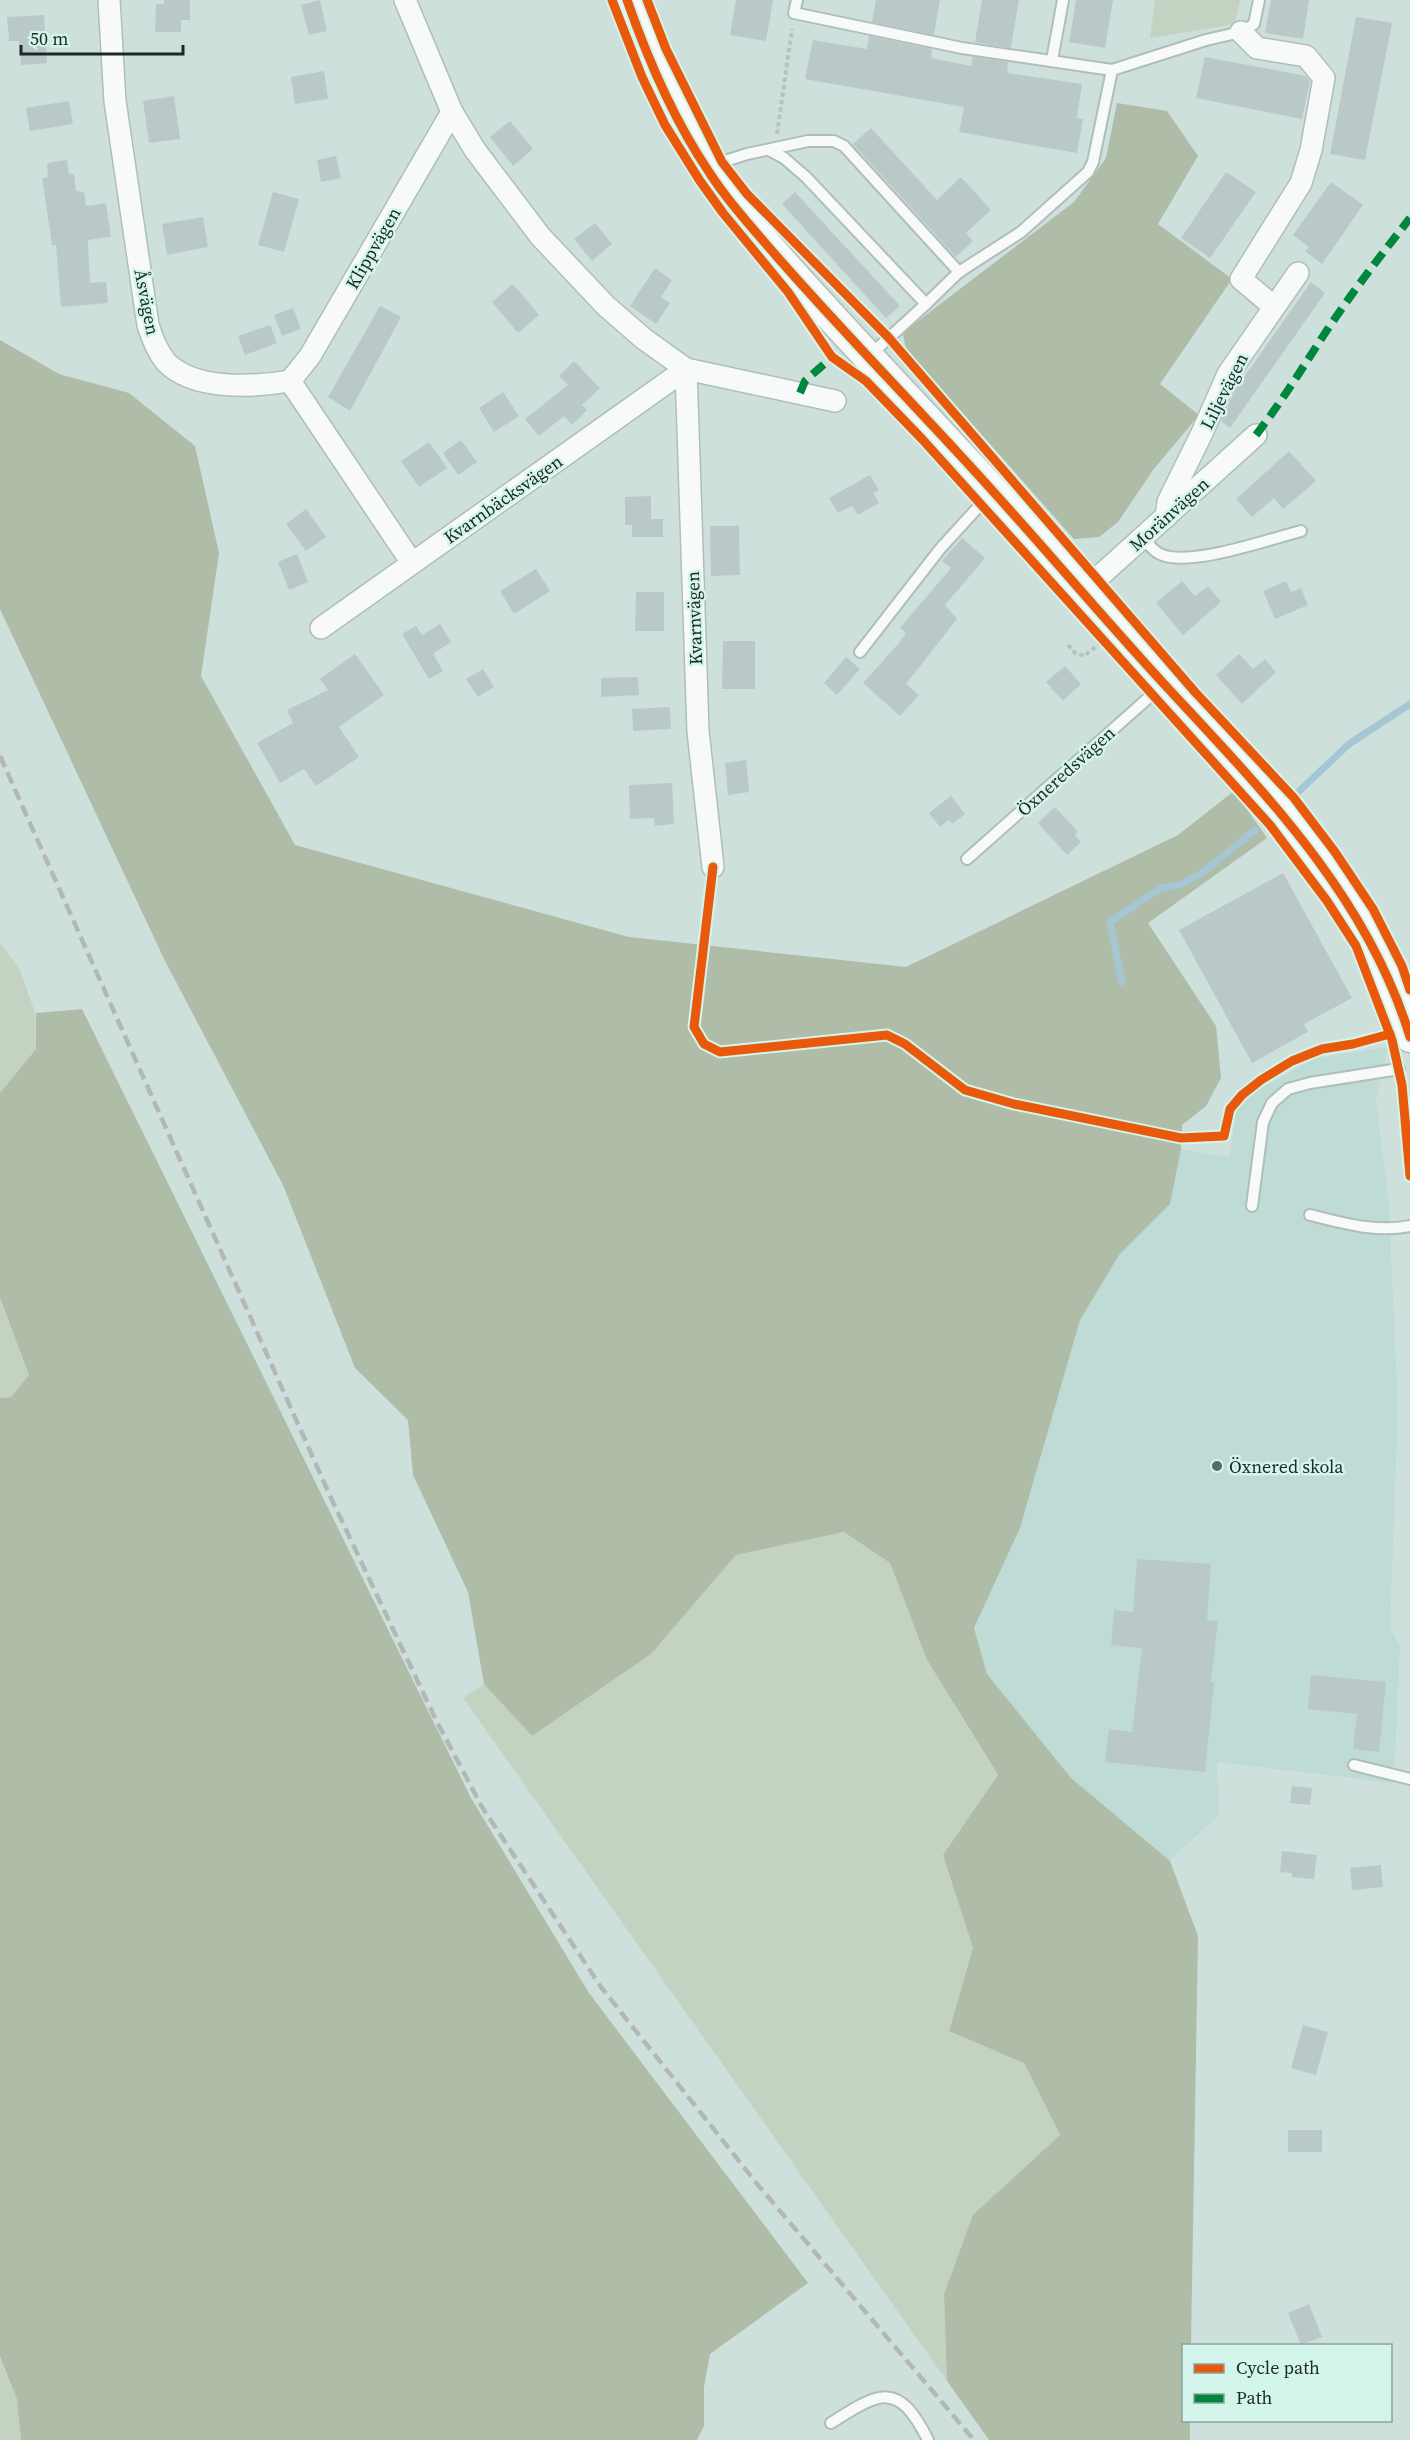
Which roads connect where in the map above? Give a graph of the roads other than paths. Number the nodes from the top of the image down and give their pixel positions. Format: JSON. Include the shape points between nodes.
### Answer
{"nodes":[{"id":1,"x":109,"y":0,"type":"edge"},
{"id":2,"x":405,"y":0,"type":"edge"},
{"id":3,"x":627,"y":0,"type":"edge"},
{"id":4,"x":797,"y":0,"type":"edge"},
{"id":5,"x":1063,"y":0,"type":"edge"},
{"id":6,"x":1259,"y":0,"type":"edge"},
{"id":7,"x":1241,"y":32,"type":"junction"},
{"id":8,"x":1052,"y":60,"type":"junction"},
{"id":9,"x":1112,"y":70,"type":"junction"},
{"id":10,"x":452,"y":112,"type":"junction"},
{"id":11,"x":774,"y":149,"type":"junction"},
{"id":12,"x":709,"y":172,"type":"junction"},
{"id":13,"x":959,"y":272,"type":"junction"},
{"id":14,"x":1298,"y":273,"type":"dead end"},
{"id":15,"x":926,"y":304,"type":"junction"},
{"id":16,"x":1273,"y":306,"type":"junction"},
{"id":17,"x":868,"y":357,"type":"junction"},
{"id":18,"x":686,"y":369,"type":"junction"},
{"id":19,"x":290,"y":381,"type":"junction"},
{"id":20,"x":835,"y":401,"type":"dead end"},
{"id":21,"x":1256,"y":435,"type":"dead end"},
{"id":22,"x":993,"y":491,"type":"junction"},
{"id":23,"x":1166,"y":517,"type":"junction"},
{"id":24,"x":1301,"y":531,"type":"dead end"},
{"id":25,"x":1144,"y":538,"type":"junction"},
{"id":26,"x":412,"y":563,"type":"junction"},
{"id":27,"x":1082,"y":593,"type":"junction"},
{"id":28,"x":321,"y":628,"type":"dead end"},
{"id":29,"x":860,"y":652,"type":"dead end"},
{"id":30,"x":1164,"y":684,"type":"junction"},
{"id":31,"x":967,"y":859,"type":"dead end"},
{"id":32,"x":713,"y":867,"type":"dead end"},
{"id":33,"x":1410,"y":1036,"type":"edge"},
{"id":34,"x":1399,"y":1069,"type":"dead end"},
{"id":35,"x":1252,"y":1206,"type":"dead end"},
{"id":36,"x":1310,"y":1215,"type":"dead end"},
{"id":37,"x":1410,"y":1226,"type":"edge"},
{"id":38,"x":1353,"y":1765,"type":"dead end"},
{"id":39,"x":1410,"y":1779,"type":"edge"},
{"id":40,"x":831,"y":2423,"type":"dead end"},
{"id":41,"x":928,"y":2440,"type":"edge"}],
"edges":[{"from":1,"to":19,"type":"street","name":"Åsvägen","via":[[115,101],[153,340],[166,362],[190,377],[258,386]]},
{"from":2,"to":10,"type":"street"},
{"from":3,"to":12,"type":"street","via":[[671,107]]},
{"from":4,"to":8,"type":"lane","via":[[794,13],[962,48]]},
{"from":5,"to":8,"type":"lane"},
{"from":6,"to":7,"type":"lane","via":[[1254,24]]},
{"from":7,"to":9,"type":"lane"},
{"from":7,"to":16,"type":"street","via":[[1257,48],[1306,56],[1324,78],[1301,183],[1241,279]]},
{"from":8,"to":9,"type":"lane"},
{"from":9,"to":13,"type":"lane","via":[[1094,162],[1088,172],[1021,232]]},
{"from":10,"to":18,"type":"street","via":[[512,201],[573,273],[644,339]]},
{"from":10,"to":19,"type":"street","name":"Klippvägen","via":[[310,356]]},
{"from":11,"to":12,"type":"lane","via":[[722,162]]},
{"from":11,"to":13,"type":"lane","via":[[823,140],[844,146]]},
{"from":11,"to":15,"type":"lane","via":[[806,177]]},
{"from":12,"to":17,"type":"street","via":[[750,225]]},
{"from":13,"to":15,"type":"lane"},
{"from":14,"to":16,"type":"street","name":"Liljevägen"},
{"from":15,"to":17,"type":"lane"},
{"from":16,"to":23,"type":"street","name":"Liljevägen","via":[[1228,374],[1168,502]]},
{"from":17,"to":22,"type":"street"},
{"from":18,"to":20,"type":"street"},
{"from":18,"to":26,"type":"street","name":"Kvarnbäcksvägen"},
{"from":18,"to":32,"type":"street","name":"Kvarnvägen","via":[[698,731]]},
{"from":19,"to":26,"type":"street"},
{"from":21,"to":23,"type":"street","name":"Moränvägen"},
{"from":22,"to":27,"type":"street"},
{"from":22,"to":29,"type":"lane","via":[[940,549]]},
{"from":23,"to":25,"type":"street","name":"Moränvägen"},
{"from":24,"to":25,"type":"lane","via":[[1188,558],[1160,554]]},
{"from":25,"to":27,"type":"street","name":"Moränvägen"},
{"from":26,"to":28,"type":"street","name":"Kvarnbäcksvägen"},
{"from":27,"to":30,"type":"street"},
{"from":30,"to":31,"type":"lane","name":"Öxneredsvägen"},
{"from":30,"to":33,"type":"street","via":[[1308,846],[1356,915],[1395,991]]},
{"from":34,"to":35,"type":"lane","via":[[1310,1083],[1288,1089],[1272,1103],[1263,1122]]},
{"from":36,"to":37,"type":"lane","via":[[1359,1227]]},
{"from":38,"to":39,"type":"lane"},
{"from":40,"to":41,"type":"lane","via":[[866,2400],[887,2397],[905,2405]]}]}
